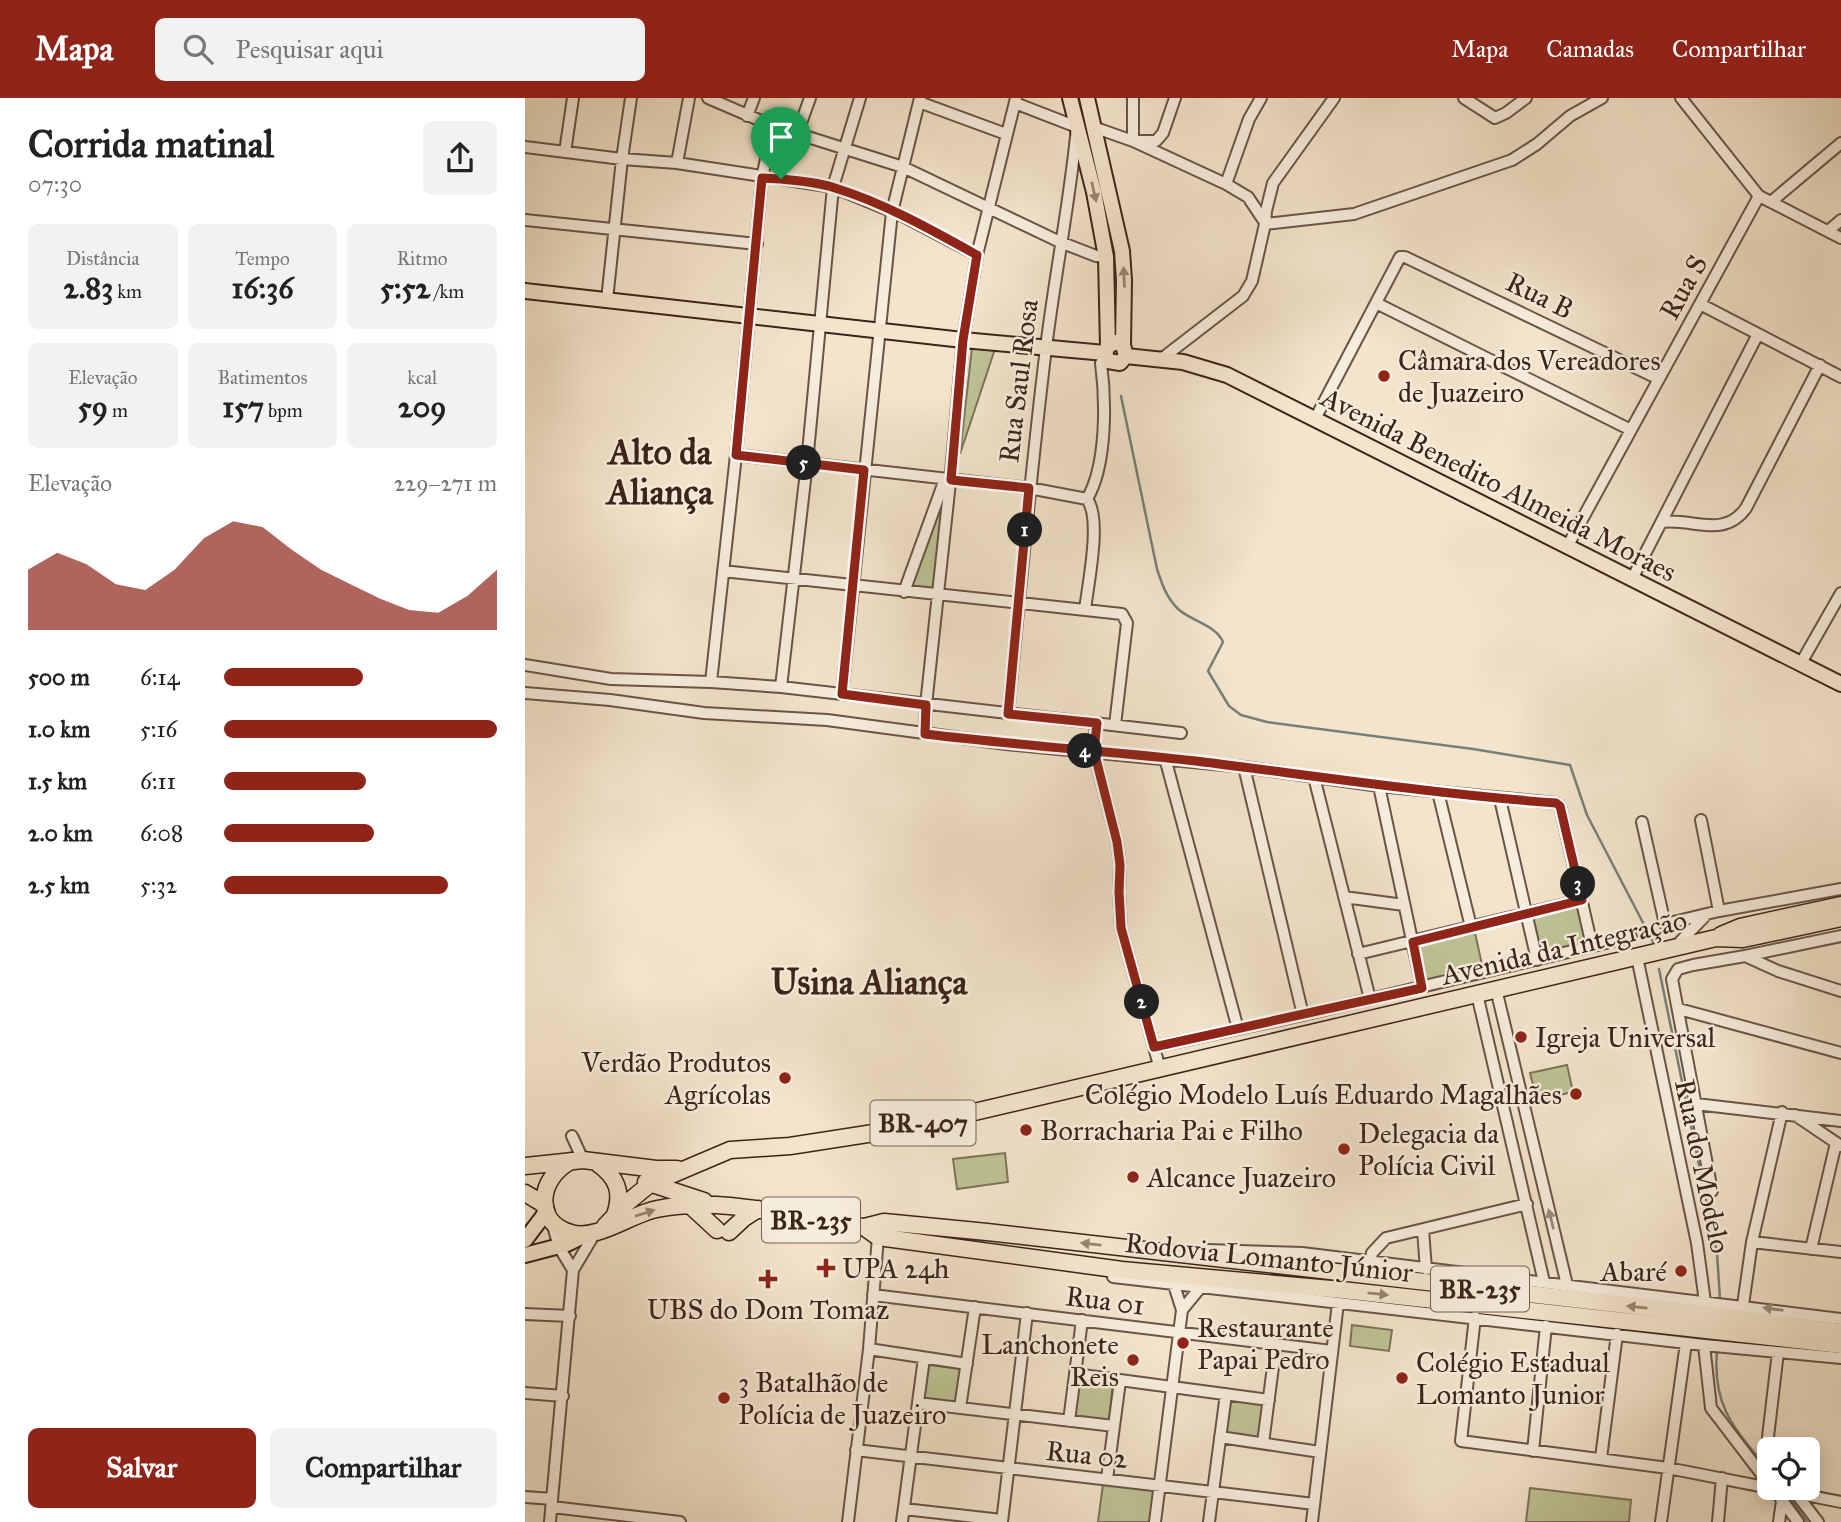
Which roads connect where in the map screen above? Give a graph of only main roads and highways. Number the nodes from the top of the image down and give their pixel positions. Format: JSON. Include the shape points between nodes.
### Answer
{"nodes":[{"id":1,"x":1070,"y":98,"type":"edge"},
{"id":2,"x":1087,"y":98,"type":"edge"},
{"id":3,"x":525,"y":291,"type":"edge"},
{"id":4,"x":1124,"y":351,"type":"junction"},
{"id":5,"x":1104,"y":354,"type":"junction"},
{"id":6,"x":1841,"y":684,"type":"edge"},
{"id":7,"x":1841,"y":905,"type":"edge"},
{"id":8,"x":1841,"y":918,"type":"edge"},
{"id":9,"x":1716,"y":938,"type":"junction"},
{"id":10,"x":589,"y":1163,"type":"junction"},
{"id":11,"x":525,"y":1166,"type":"edge"},
{"id":12,"x":687,"y":1169,"type":"junction"},
{"id":13,"x":650,"y":1184,"type":"junction"},
{"id":14,"x":525,"y":1194,"type":"edge"},
{"id":15,"x":719,"y":1205,"type":"junction"},
{"id":16,"x":691,"y":1206,"type":"junction"},
{"id":17,"x":758,"y":1209,"type":"junction"},
{"id":18,"x":548,"y":1212,"type":"junction"},
{"id":19,"x":615,"y":1215,"type":"junction"},
{"id":20,"x":864,"y":1227,"type":"junction"},
{"id":21,"x":594,"y":1233,"type":"junction"},
{"id":22,"x":525,"y":1240,"type":"edge"},
{"id":23,"x":525,"y":1255,"type":"edge"},
{"id":24,"x":1289,"y":1284,"type":"junction"},
{"id":25,"x":1254,"y":1293,"type":"road end"},
{"id":26,"x":1841,"y":1332,"type":"edge"},
{"id":27,"x":1841,"y":1345,"type":"edge"}],
"edges":[{"from":1,"to":5,"type":"main road","name":"Rua Saul Rosa","one_way":true,"via":[[1106,257]]},
{"from":4,"to":2,"type":"main road","one_way":true,"via":[[1122,251]]},
{"from":3,"to":5,"type":"main road","name":"Avenida Benedito Almeida Moraes"},
{"from":4,"to":5,"type":"main road","name":"Avenida Benedito Almeida Moraes","via":[[1116,342]]},
{"from":4,"to":6,"type":"main road","name":"Avenida Benedito Almeida Moraes","via":[[1215,370]]},
{"from":7,"to":9,"type":"highway","number":"BR-407","via":[[1740,927]]},
{"from":8,"to":9,"type":"highway","name":"Avenida da Integração","number":"BR-407","via":[[1743,939]]},
{"from":9,"to":12,"type":"highway","name":"Avenida da Integração","number":"BR-407","via":[[887,1132],[730,1150]]},
{"from":10,"to":11,"type":"highway"},
{"from":10,"to":12,"type":"highway"},
{"from":10,"to":13,"type":"highway"},
{"from":10,"to":18,"type":"highway","via":[[561,1166],[547,1184]]},
{"from":10,"to":19,"type":"highway","via":[[615,1179],[619,1203]]},
{"from":12,"to":13,"type":"highway","name":"Avenida da Integração"},
{"from":13,"to":15,"type":"highway"},
{"from":13,"to":19,"type":"highway","name":"Avenida da Integração"},
{"from":14,"to":18,"type":"highway"},
{"from":15,"to":16,"type":"highway"},
{"from":15,"to":17,"type":"highway","name":"Rodovia Lomanto Júnior","number":"BR-235"},
{"from":16,"to":17,"type":"highway","via":[[723,1231]]},
{"from":21,"to":16,"type":"highway","one_way":true,"via":[[657,1209]]},
{"from":17,"to":20,"type":"highway","name":"Rodovia Lomanto Júnior","number":"BR-235"},
{"from":18,"to":21,"type":"highway","via":[[561,1229],[573,1234]]},
{"from":18,"to":22,"type":"main road"},
{"from":19,"to":21,"type":"highway"},
{"from":20,"to":24,"type":"highway","name":"Rodovia Lomanto Júnior","number":"BR-235","via":[[878,1237],[1122,1270]]},
{"from":26,"to":20,"type":"highway","name":"Rodovia Lomanto Júnior","number":"BR-235","one_way":true,"via":[[1705,1308],[884,1222]]},
{"from":21,"to":23,"type":"main road"},
{"from":24,"to":25,"type":"highway"},
{"from":24,"to":27,"type":"highway","name":"Rodovia Lomanto Júnior","number":"BR-235","one_way":true}]}
